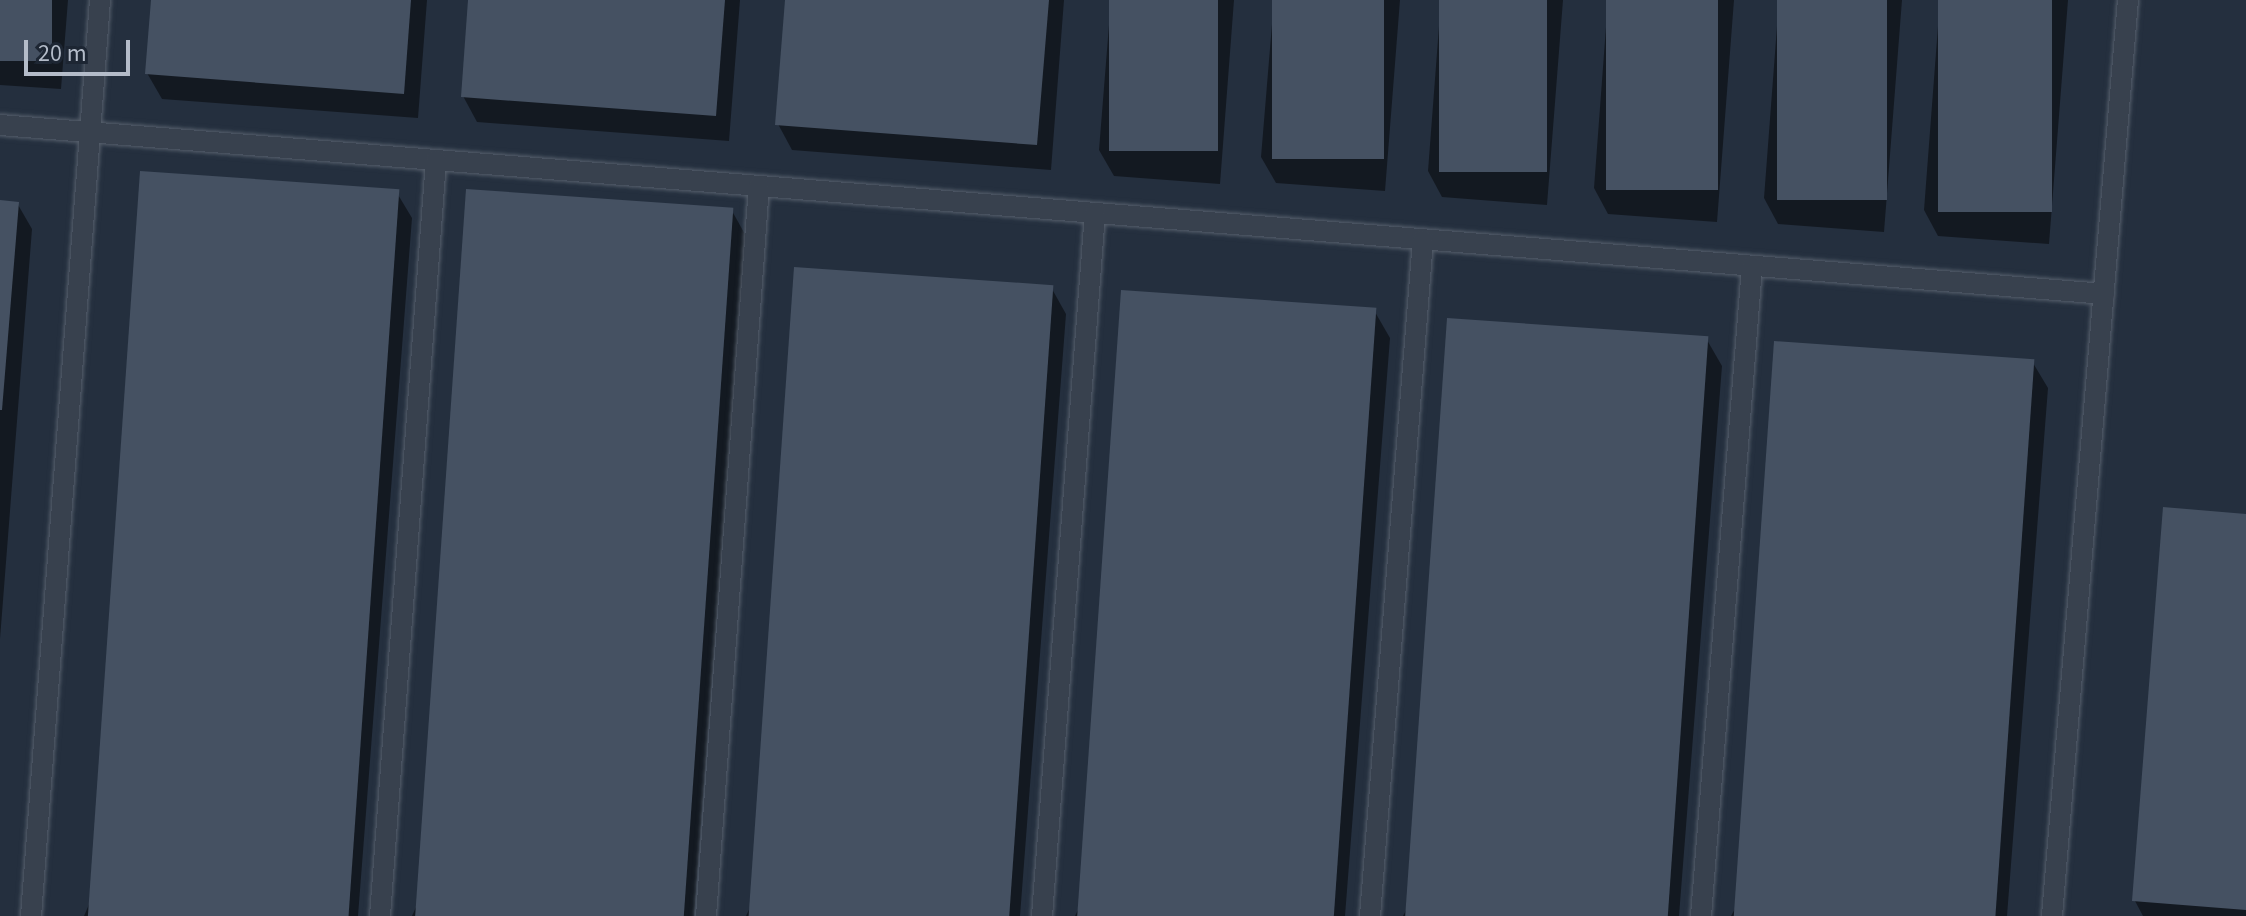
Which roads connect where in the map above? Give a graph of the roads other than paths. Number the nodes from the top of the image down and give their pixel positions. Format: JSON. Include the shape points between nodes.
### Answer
{"nodes":[{"id":1,"x":100,"y":0,"type":"edge"},
{"id":2,"x":2128,"y":0,"type":"edge"},
{"id":3,"x":0,"y":125,"type":"edge"},
{"id":4,"x":90,"y":132,"type":"junction"},
{"id":5,"x":436,"y":160,"type":"junction"},
{"id":6,"x":759,"y":186,"type":"junction"},
{"id":7,"x":1095,"y":213,"type":"junction"},
{"id":8,"x":1423,"y":240,"type":"junction"},
{"id":9,"x":1752,"y":266,"type":"junction"},
{"id":10,"x":2104,"y":294,"type":"junction"},
{"id":11,"x":31,"y":916,"type":"edge"},
{"id":12,"x":380,"y":916,"type":"edge"},
{"id":13,"x":706,"y":916,"type":"edge"},
{"id":14,"x":1042,"y":916,"type":"edge"},
{"id":15,"x":1370,"y":916,"type":"edge"},
{"id":16,"x":1701,"y":916,"type":"edge"},
{"id":17,"x":2052,"y":916,"type":"edge"}],
"edges":[{"from":1,"to":4,"type":"lane"},
{"from":2,"to":10,"type":"lane"},
{"from":3,"to":4,"type":"lane"},
{"from":4,"to":5,"type":"lane"},
{"from":4,"to":11,"type":"lane"},
{"from":5,"to":6,"type":"lane"},
{"from":5,"to":12,"type":"lane"},
{"from":6,"to":7,"type":"lane"},
{"from":6,"to":13,"type":"lane"},
{"from":7,"to":8,"type":"lane"},
{"from":7,"to":14,"type":"lane"},
{"from":8,"to":9,"type":"lane"},
{"from":8,"to":15,"type":"lane"},
{"from":9,"to":10,"type":"lane"},
{"from":9,"to":16,"type":"lane"},
{"from":10,"to":17,"type":"lane"}]}
